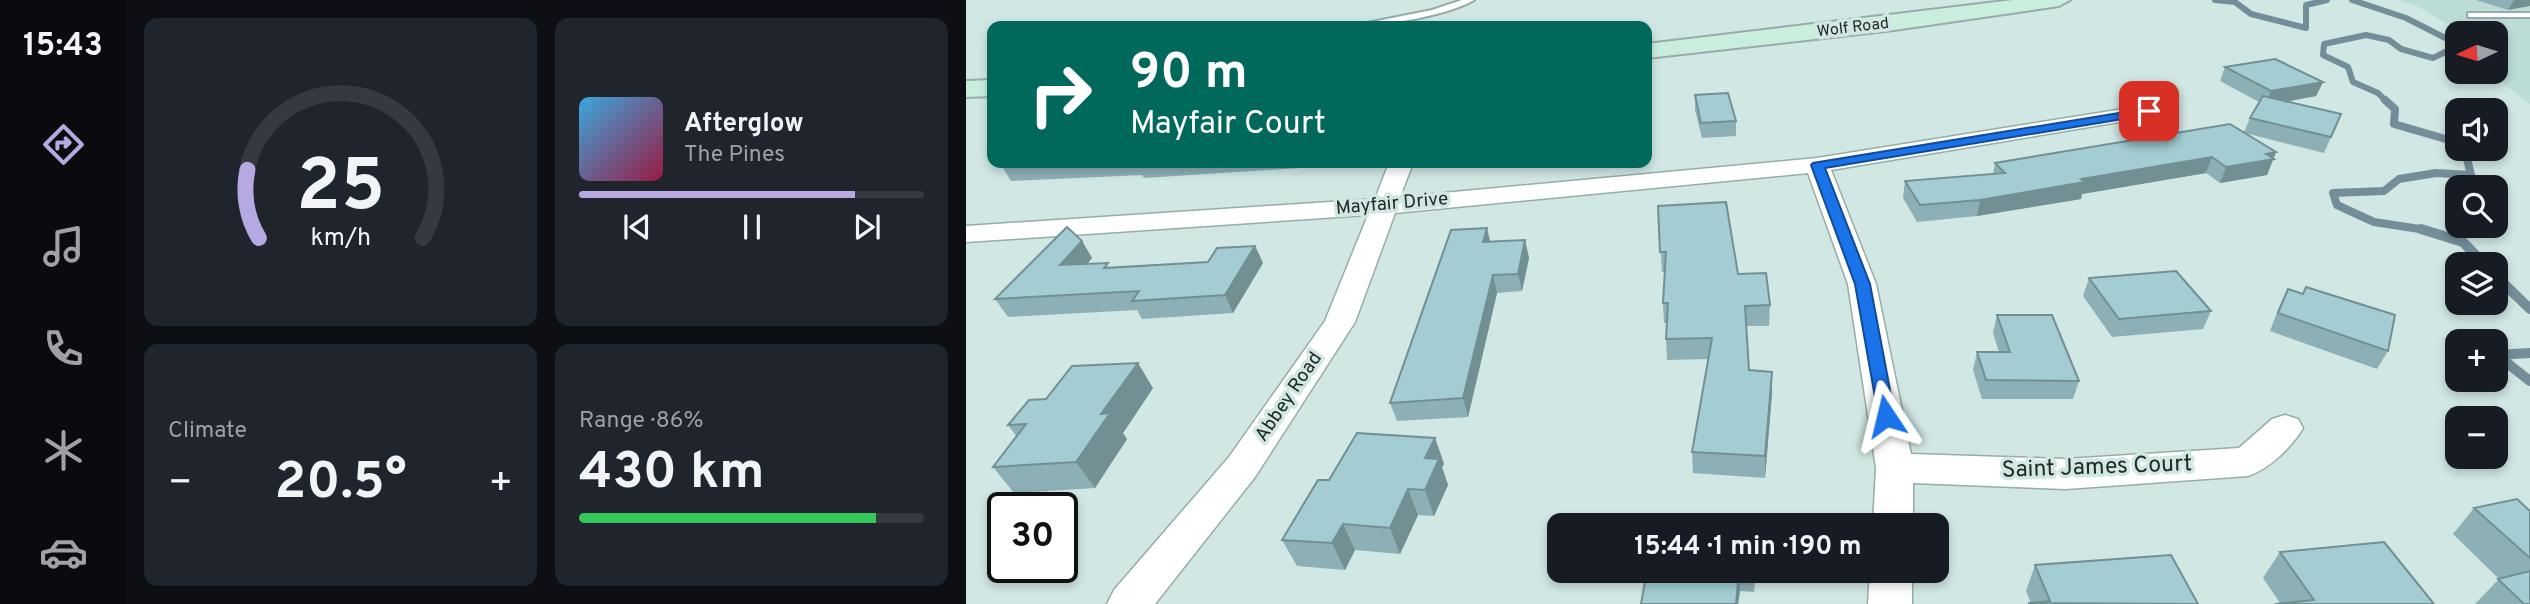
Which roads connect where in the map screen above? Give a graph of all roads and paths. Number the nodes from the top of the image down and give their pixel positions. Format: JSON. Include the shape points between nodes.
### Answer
{"nodes":[{"id":1,"x":1470,"y":0,"type":"edge"},
{"id":2,"x":2059,"y":0,"type":"edge"},
{"id":3,"x":2471,"y":15,"type":"dead end"},
{"id":4,"x":2530,"y":15,"type":"edge"},
{"id":5,"x":1384,"y":21,"type":"edge"},
{"id":6,"x":1652,"y":50,"type":"edge"},
{"id":7,"x":987,"y":88,"type":"edge"},
{"id":8,"x":966,"y":89,"type":"edge"},
{"id":9,"x":2159,"y":94,"type":"dead end"},
{"id":10,"x":1817,"y":165,"type":"junction"},
{"id":11,"x":1399,"y":168,"type":"edge"},
{"id":12,"x":1386,"y":206,"type":"junction"},
{"id":13,"x":966,"y":234,"type":"edge"},
{"id":14,"x":2285,"y":428,"type":"dead end"},
{"id":15,"x":1895,"y":468,"type":"junction"},
{"id":16,"x":1893,"y":513,"type":"edge"},
{"id":17,"x":1891,"y":583,"type":"edge"},
{"id":18,"x":1129,"y":604,"type":"edge"},
{"id":19,"x":1890,"y":604,"type":"edge"}],
"edges":[{"from":1,"to":5,"type":"lane"},
{"from":2,"to":6,"type":"main road","name":"Wolf Road"},
{"from":3,"to":4,"type":"lane"},
{"from":7,"to":8,"type":"main road"},
{"from":9,"to":10,"type":"street","name":"Mayfair Drive","via":[[2149,111]]},
{"from":10,"to":12,"type":"street","name":"Mayfair Drive"},
{"from":10,"to":15,"type":"street","via":[[1862,284]]},
{"from":11,"to":12,"type":"street","name":"Abbey Road"},
{"from":12,"to":13,"type":"street","name":"Mayfair Drive"},
{"from":12,"to":18,"type":"street","name":"Abbey Road","via":[[1340,322],[1242,467]]},
{"from":14,"to":15,"type":"street","name":"Saint James Court","via":[[2248,462],[2066,474]]},
{"from":15,"to":16,"type":"street"},
{"from":17,"to":19,"type":"street"}]}
